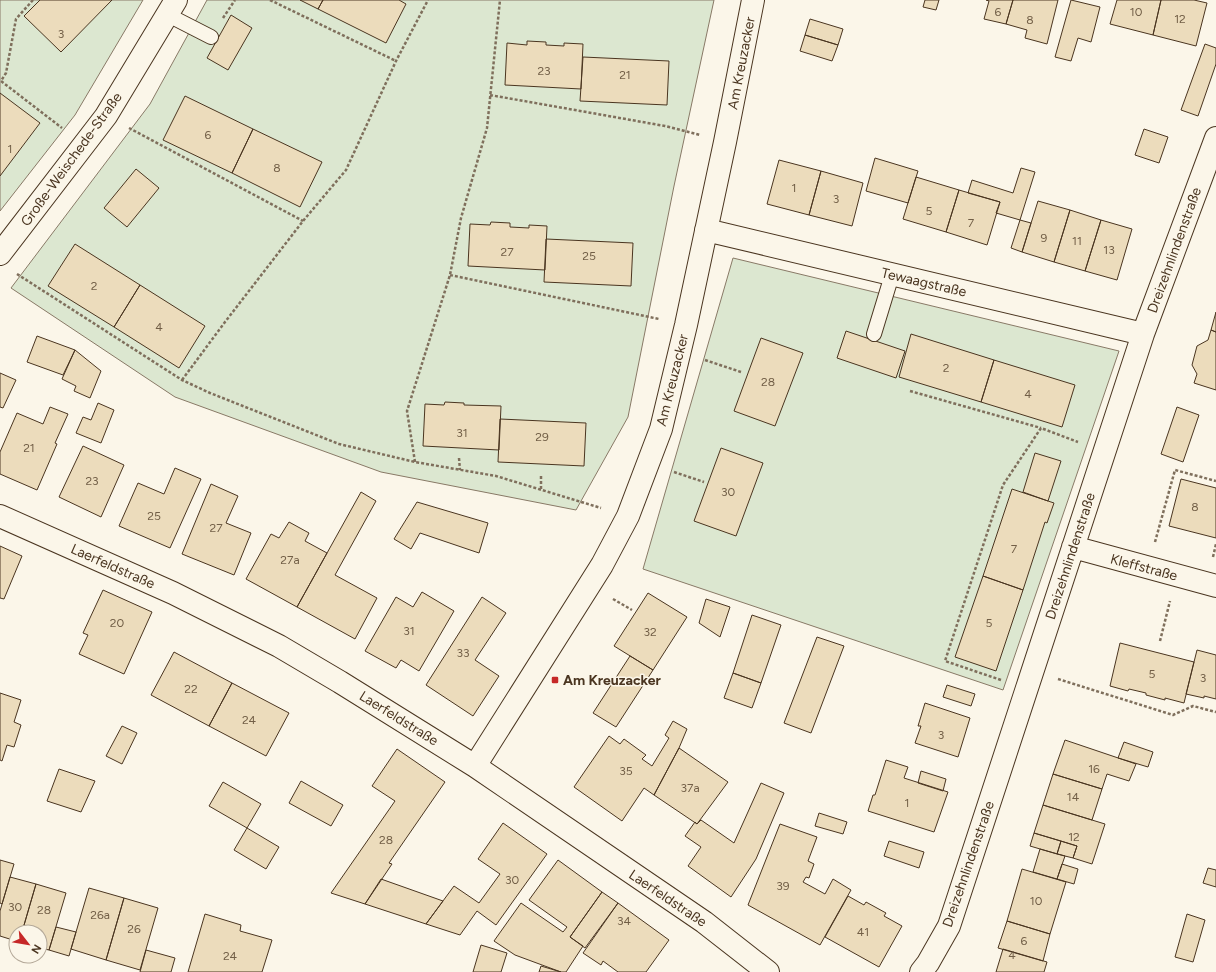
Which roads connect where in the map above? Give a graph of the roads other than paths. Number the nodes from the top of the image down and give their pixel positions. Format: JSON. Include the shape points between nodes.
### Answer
{"nodes":[{"id":1,"x":753,"y":0,"type":"edge"},
{"id":2,"x":172,"y":7,"type":"edge"},
{"id":3,"x":211,"y":37,"type":"dead end"},
{"id":4,"x":1216,"y":138,"type":"edge"},
{"id":5,"x":706,"y":230,"type":"junction"},
{"id":6,"x":0,"y":254,"type":"edge"},
{"id":7,"x":892,"y":274,"type":"junction"},
{"id":8,"x":874,"y":334,"type":"dead end"},
{"id":9,"x":1143,"y":334,"type":"junction"},
{"id":10,"x":0,"y":516,"type":"edge"},
{"id":11,"x":1073,"y":547,"type":"junction"},
{"id":12,"x":1216,"y":586,"type":"edge"},
{"id":13,"x":475,"y":766,"type":"junction"},
{"id":14,"x":768,"y":972,"type":"edge"},
{"id":15,"x":920,"y":972,"type":"edge"}],
"edges":[{"from":1,"to":5,"type":"street","name":"Am Kreuzacker"},
{"from":2,"to":3,"type":"lane"},
{"from":2,"to":6,"type":"street","name":"Große-Weischede-Straße","via":[[106,116]]},
{"from":4,"to":9,"type":"street","name":"Dreizehnlindenstraße"},
{"from":5,"to":7,"type":"street","name":"Tewaagstraße"},
{"from":5,"to":13,"type":"street","name":"Am Kreuzacker","via":[[660,429],[628,516],[590,586]]},
{"from":7,"to":8,"type":"lane"},
{"from":7,"to":9,"type":"street","name":"Tewaagstraße"},
{"from":9,"to":11,"type":"street","name":"Dreizehnlindenstraße"},
{"from":10,"to":13,"type":"street","name":"Laerfeldstraße","via":[[173,594],[279,646]]},
{"from":11,"to":12,"type":"street","name":"Kleffstraße"},
{"from":11,"to":15,"type":"street","name":"Dreizehnlindenstraße","via":[[948,926],[928,963]]},
{"from":13,"to":14,"type":"street","name":"Laerfeldstraße","via":[[704,922]]}]}
